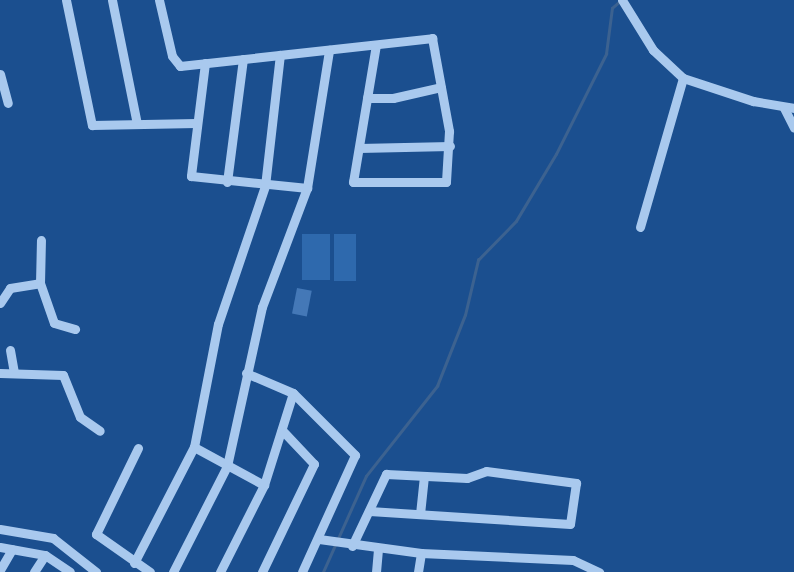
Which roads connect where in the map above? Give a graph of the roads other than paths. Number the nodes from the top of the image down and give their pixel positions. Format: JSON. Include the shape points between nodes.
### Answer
{"nodes":[{"id":1,"x":66,"y":0,"type":"edge"},
{"id":2,"x":112,"y":0,"type":"edge"},
{"id":3,"x":160,"y":0,"type":"edge"},
{"id":4,"x":624,"y":2,"type":"edge"},
{"id":5,"x":376,"y":45,"type":"junction"},
{"id":6,"x":329,"y":50,"type":"junction"},
{"id":7,"x":280,"y":56,"type":"junction"},
{"id":8,"x":243,"y":59,"type":"junction"},
{"id":9,"x":205,"y":63,"type":"junction"},
{"id":10,"x":0,"y":74,"type":"edge"},
{"id":11,"x":683,"y":78,"type":"junction"},
{"id":12,"x":441,"y":87,"type":"junction"},
{"id":13,"x":367,"y":98,"type":"junction"},
{"id":14,"x":8,"y":103,"type":"dead end"},
{"id":15,"x":784,"y":108,"type":"junction"},
{"id":16,"x":794,"y":108,"type":"edge"},
{"id":17,"x":196,"y":123,"type":"junction"},
{"id":18,"x":137,"y":124,"type":"junction"},
{"id":19,"x":794,"y":128,"type":"edge"},
{"id":20,"x":450,"y":146,"type":"junction"},
{"id":21,"x":359,"y":148,"type":"junction"},
{"id":22,"x":228,"y":182,"type":"junction"},
{"id":23,"x":265,"y":186,"type":"junction"},
{"id":24,"x":307,"y":188,"type":"junction"},
{"id":25,"x":640,"y":227,"type":"dead end"},
{"id":26,"x":41,"y":240,"type":"dead end"},
{"id":27,"x":40,"y":283,"type":"junction"},
{"id":28,"x":0,"y":303,"type":"edge"},
{"id":29,"x":75,"y":329,"type":"dead end"},
{"id":30,"x":10,"y":350,"type":"dead end"},
{"id":31,"x":14,"y":373,"type":"junction"},
{"id":32,"x":246,"y":373,"type":"junction"},
{"id":33,"x":0,"y":374,"type":"edge"},
{"id":34,"x":293,"y":394,"type":"junction"},
{"id":35,"x":282,"y":430,"type":"junction"},
{"id":36,"x":100,"y":432,"type":"dead end"},
{"id":37,"x":194,"y":447,"type":"junction"},
{"id":38,"x":138,"y":448,"type":"dead end"},
{"id":39,"x":227,"y":466,"type":"junction"},
{"id":40,"x":424,"y":476,"type":"junction"},
{"id":41,"x":264,"y":485,"type":"junction"},
{"id":42,"x":369,"y":510,"type":"junction"},
{"id":43,"x":420,"y":514,"type":"junction"},
{"id":44,"x":0,"y":529,"type":"edge"},
{"id":45,"x":319,"y":539,"type":"junction"},
{"id":46,"x":352,"y":546,"type":"junction"},
{"id":47,"x":0,"y":547,"type":"edge"},
{"id":48,"x":12,"y":549,"type":"junction"},
{"id":49,"x":378,"y":549,"type":"junction"},
{"id":50,"x":422,"y":553,"type":"junction"},
{"id":51,"x":45,"y":555,"type":"junction"},
{"id":52,"x":134,"y":564,"type":"junction"},
{"id":53,"x":0,"y":570,"type":"edge"},
{"id":54,"x":34,"y":572,"type":"edge"},
{"id":55,"x":69,"y":572,"type":"edge"},
{"id":56,"x":96,"y":572,"type":"edge"},
{"id":57,"x":150,"y":572,"type":"edge"},
{"id":58,"x":173,"y":572,"type":"edge"},
{"id":59,"x":220,"y":572,"type":"edge"},
{"id":60,"x":262,"y":572,"type":"edge"},
{"id":61,"x":302,"y":572,"type":"edge"},
{"id":62,"x":376,"y":572,"type":"edge"},
{"id":63,"x":418,"y":572,"type":"edge"},
{"id":64,"x":600,"y":572,"type":"edge"}],
"edges":[{"from":1,"to":18,"type":"street","via":[[92,125]]},
{"from":2,"to":18,"type":"street"},
{"from":3,"to":9,"type":"street","via":[[174,60],[185,66]]},
{"from":4,"to":11,"type":"street","via":[[653,50]]},
{"from":5,"to":6,"type":"street"},
{"from":5,"to":12,"type":"street","via":[[432,38]]},
{"from":5,"to":13,"type":"street"},
{"from":6,"to":7,"type":"street"},
{"from":6,"to":24,"type":"street"},
{"from":7,"to":8,"type":"street"},
{"from":7,"to":23,"type":"street"},
{"from":8,"to":9,"type":"street"},
{"from":8,"to":22,"type":"street"},
{"from":9,"to":17,"type":"street"},
{"from":10,"to":14,"type":"street"},
{"from":11,"to":15,"type":"street"},
{"from":11,"to":25,"type":"street"},
{"from":12,"to":13,"type":"street","via":[[393,98]]},
{"from":12,"to":20,"type":"street"},
{"from":13,"to":21,"type":"street"},
{"from":15,"to":16,"type":"street"},
{"from":15,"to":19,"type":"street"},
{"from":17,"to":18,"type":"street"},
{"from":17,"to":22,"type":"street","via":[[190,174],[196,179]]},
{"from":20,"to":21,"type":"street"},
{"from":20,"to":21,"type":"street","via":[[446,182],[353,182]]},
{"from":22,"to":23,"type":"street"},
{"from":23,"to":24,"type":"street"},
{"from":23,"to":37,"type":"street","via":[[218,324]]},
{"from":24,"to":32,"type":"street","via":[[262,307]]},
{"from":26,"to":27,"type":"street"},
{"from":27,"to":28,"type":"street","via":[[10,288]]},
{"from":27,"to":29,"type":"street","via":[[54,323]]},
{"from":30,"to":31,"type":"street"},
{"from":31,"to":33,"type":"street"},
{"from":31,"to":36,"type":"street","via":[[63,376],[80,418]]},
{"from":32,"to":34,"type":"street"},
{"from":32,"to":39,"type":"street"},
{"from":34,"to":35,"type":"street"},
{"from":34,"to":45,"type":"street","via":[[355,455]]},
{"from":35,"to":41,"type":"street"},
{"from":35,"to":60,"type":"street","via":[[314,464]]},
{"from":37,"to":39,"type":"street"},
{"from":37,"to":52,"type":"street"},
{"from":38,"to":52,"type":"street","via":[[96,534]]},
{"from":39,"to":41,"type":"street"},
{"from":39,"to":58,"type":"street"},
{"from":40,"to":42,"type":"street","via":[[386,474]]},
{"from":40,"to":43,"type":"street"},
{"from":40,"to":43,"type":"street","via":[[467,478],[486,471],[576,483],[570,524]]},
{"from":41,"to":59,"type":"street"},
{"from":42,"to":43,"type":"street"},
{"from":42,"to":46,"type":"street"},
{"from":44,"to":56,"type":"street","via":[[53,538]]},
{"from":45,"to":46,"type":"street"},
{"from":45,"to":61,"type":"street"},
{"from":46,"to":49,"type":"street"},
{"from":47,"to":48,"type":"street"},
{"from":48,"to":51,"type":"street"},
{"from":48,"to":53,"type":"street"},
{"from":49,"to":50,"type":"street"},
{"from":49,"to":62,"type":"street"},
{"from":50,"to":63,"type":"street"},
{"from":50,"to":64,"type":"street","via":[[573,560]]},
{"from":51,"to":54,"type":"street"},
{"from":51,"to":55,"type":"street"},
{"from":52,"to":57,"type":"street"}]}
